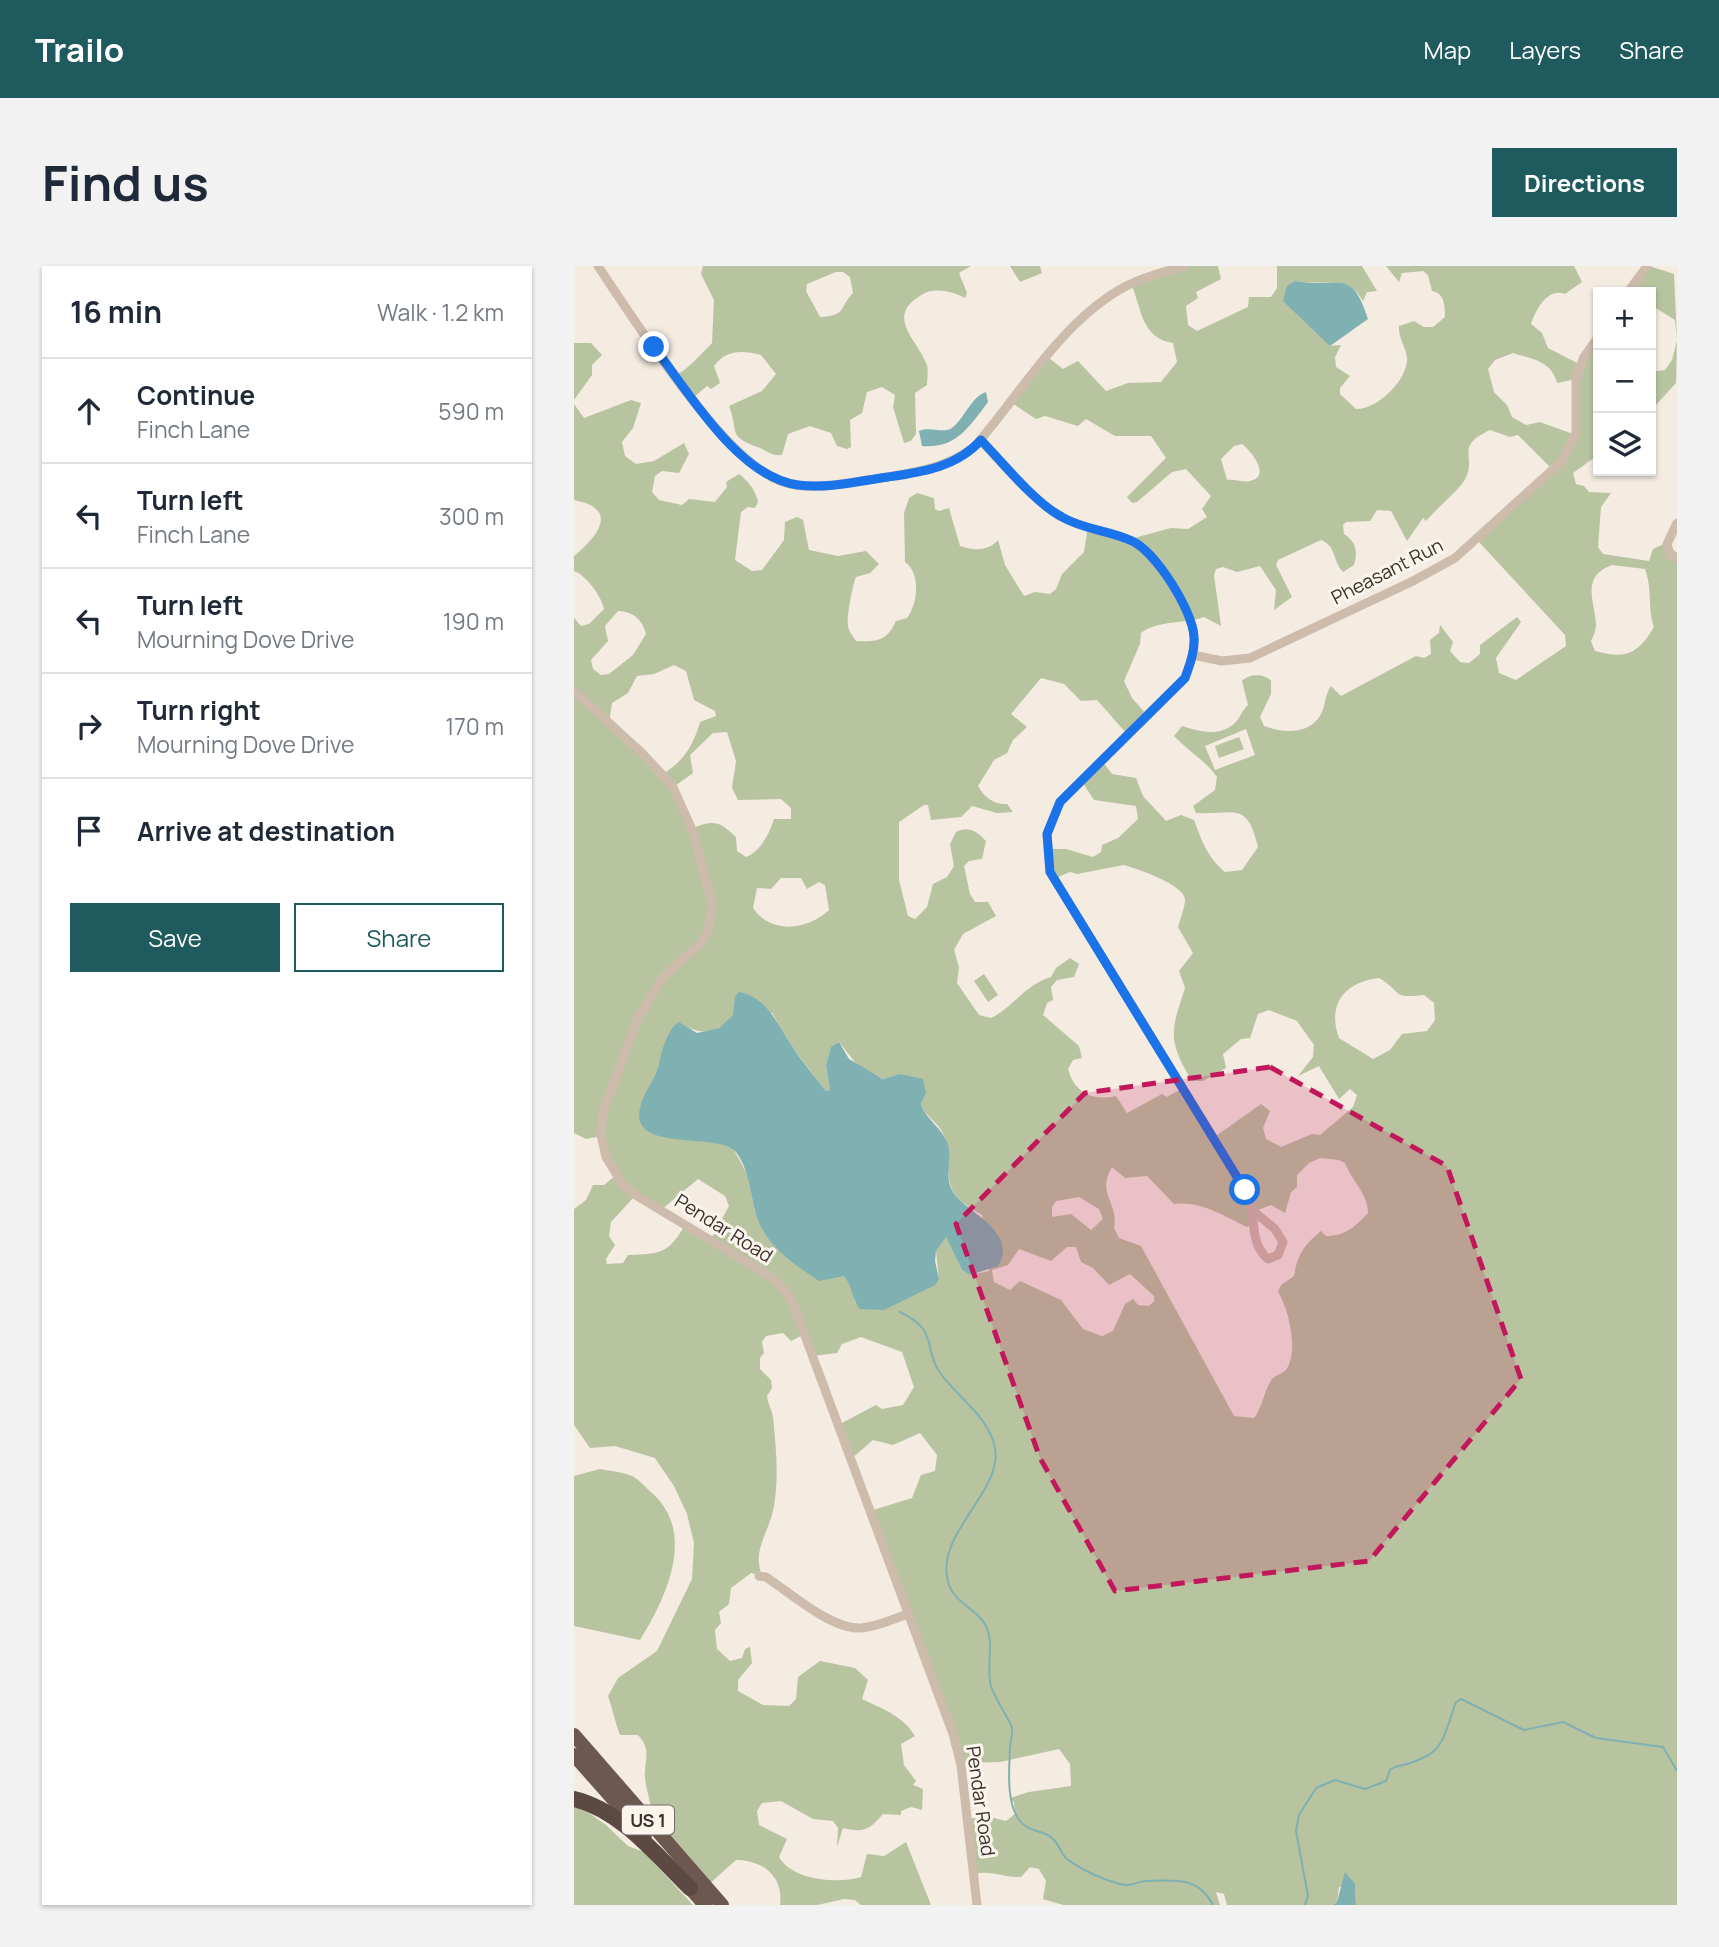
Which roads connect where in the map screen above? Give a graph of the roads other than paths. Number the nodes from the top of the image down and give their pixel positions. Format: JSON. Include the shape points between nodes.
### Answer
{"nodes":[{"id":1,"x":598,"y":266,"type":"edge"},
{"id":2,"x":1185,"y":266,"type":"edge"},
{"id":3,"x":1647,"y":266,"type":"edge"},
{"id":4,"x":1632,"y":287,"type":"edge"},
{"id":5,"x":1593,"y":344,"type":"edge"},
{"id":6,"x":981,"y":440,"type":"junction"},
{"id":7,"x":1677,"y":523,"type":"edge"},
{"id":8,"x":1677,"y":558,"type":"edge"},
{"id":9,"x":1193,"y":655,"type":"junction"},
{"id":10,"x":574,"y":691,"type":"edge"},
{"id":11,"x":1252,"y":1210,"type":"junction"},
{"id":12,"x":759,"y":1576,"type":"dead end"},
{"id":13,"x":908,"y":1614,"type":"junction"},
{"id":14,"x":574,"y":1735,"type":"edge"},
{"id":15,"x":574,"y":1755,"type":"edge"},
{"id":16,"x":574,"y":1799,"type":"edge"},
{"id":17,"x":690,"y":1888,"type":"junction"},
{"id":18,"x":705,"y":1905,"type":"edge"},
{"id":19,"x":722,"y":1905,"type":"edge"},
{"id":20,"x":977,"y":1905,"type":"edge"}],
"edges":[{"from":1,"to":6,"type":"street","via":[[714,424],[743,458],[768,475],[794,485],[819,486],[905,475],[946,464]]},
{"from":2,"to":6,"type":"street","via":[[1137,281],[1091,310]]},
{"from":3,"to":4,"type":"street"},
{"from":5,"to":9,"type":"street","name":"Pheasant Run","via":[[1576,377],[1576,433],[1561,462],[1455,558],[1250,658],[1223,661]]},
{"from":6,"to":9,"type":"street","via":[[1061,517],[1134,541],[1152,557],[1186,611],[1194,635]]},
{"from":7,"to":8,"type":"street","via":[[1667,544],[1670,555]]},
{"from":9,"to":11,"type":"street","via":[[1185,678],[1060,802],[1047,834],[1050,872],[1251,1199]]},
{"from":10,"to":13,"type":"street","name":"Pendar Road","via":[[672,785],[694,834],[712,904],[708,932],[663,977],[638,1017],[603,1111],[601,1135],[606,1157],[637,1196],[740,1256],[787,1293]]},
{"from":11,"to":11,"type":"street","via":[[1259,1252],[1268,1259],[1278,1255],[1283,1242]]},
{"from":12,"to":13,"type":"street","via":[[825,1618],[851,1628]]},
{"from":13,"to":20,"type":"street","name":"Pendar Road","via":[[958,1752]]},
{"from":14,"to":19,"type":"highway","number":"US 1"},
{"from":15,"to":17,"type":"highway","number":"US 1"},
{"from":16,"to":17,"type":"highway","via":[[615,1819]]},
{"from":17,"to":18,"type":"highway","number":"US 1"}]}
